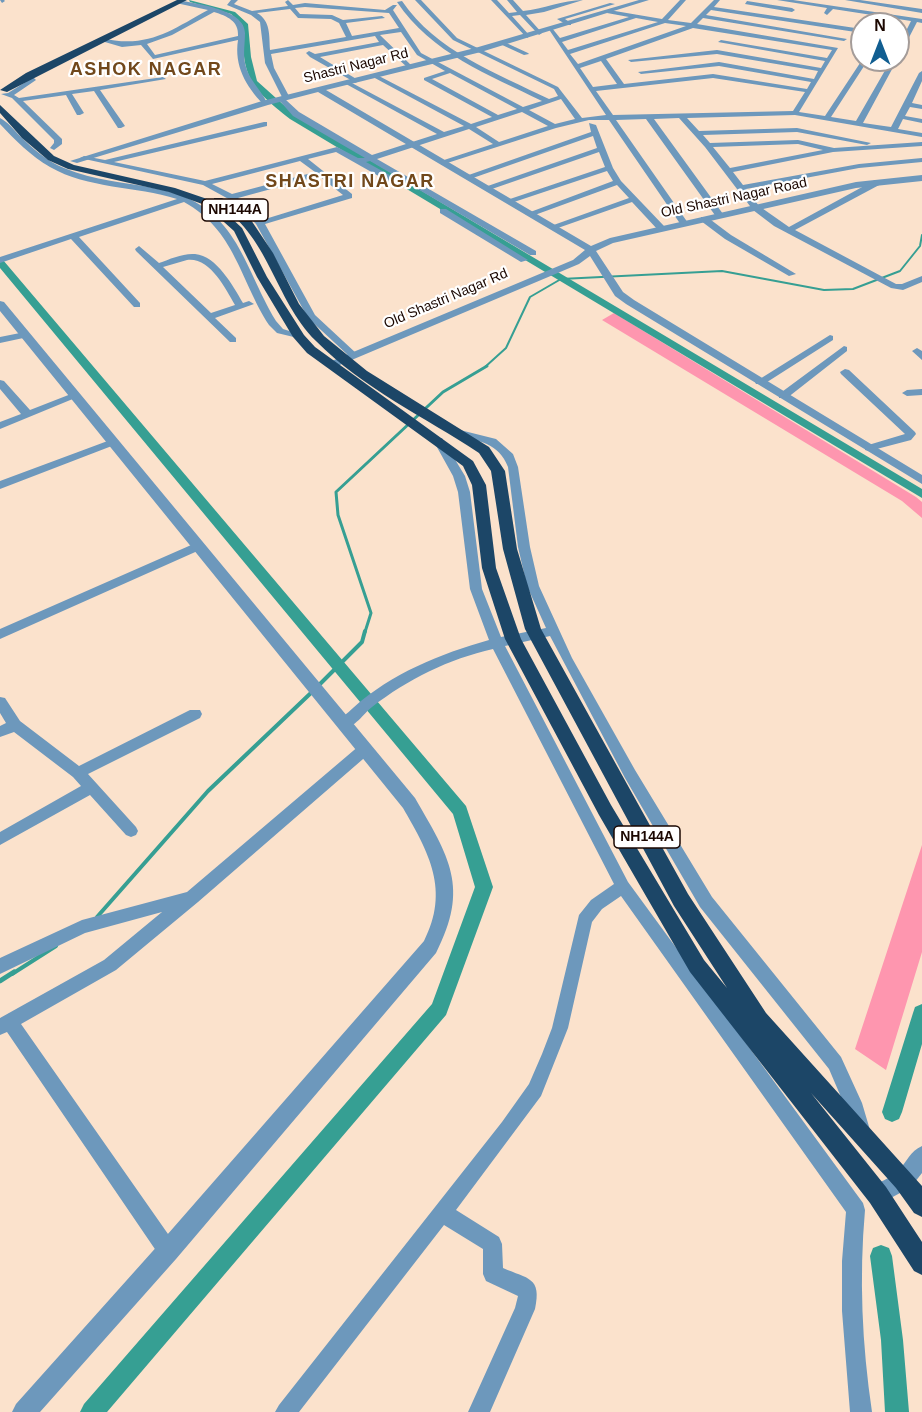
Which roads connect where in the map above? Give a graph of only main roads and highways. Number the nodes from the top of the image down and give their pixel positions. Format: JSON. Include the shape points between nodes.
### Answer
{"nodes":[{"id":1,"x":168,"y":0,"type":"edge"},
{"id":2,"x":180,"y":1,"type":"edge"},
{"id":3,"x":0,"y":81,"type":"edge"},
{"id":4,"x":3,"y":94,"type":"edge"},
{"id":5,"x":0,"y":108,"type":"edge"},
{"id":6,"x":922,"y":1205,"type":"edge"},
{"id":7,"x":922,"y":1263,"type":"edge"}],
"edges":[{"from":1,"to":3,"type":"highway"},
{"from":2,"to":4,"type":"highway","via":[[29,75]]},
{"from":4,"to":6,"type":"highway","number":"NH144A","via":[[54,148],[110,172],[188,188],[230,205],[253,227],[302,318],[326,344],[411,405],[484,450],[498,471],[510,549],[545,634],[681,900],[753,1010]]},
{"from":5,"to":7,"type":"highway","number":"NH144A","via":[[51,158],[71,167],[172,190],[209,203],[238,230],[262,277],[311,350],[438,440],[475,473],[505,641],[697,966],[878,1195]]}]}
